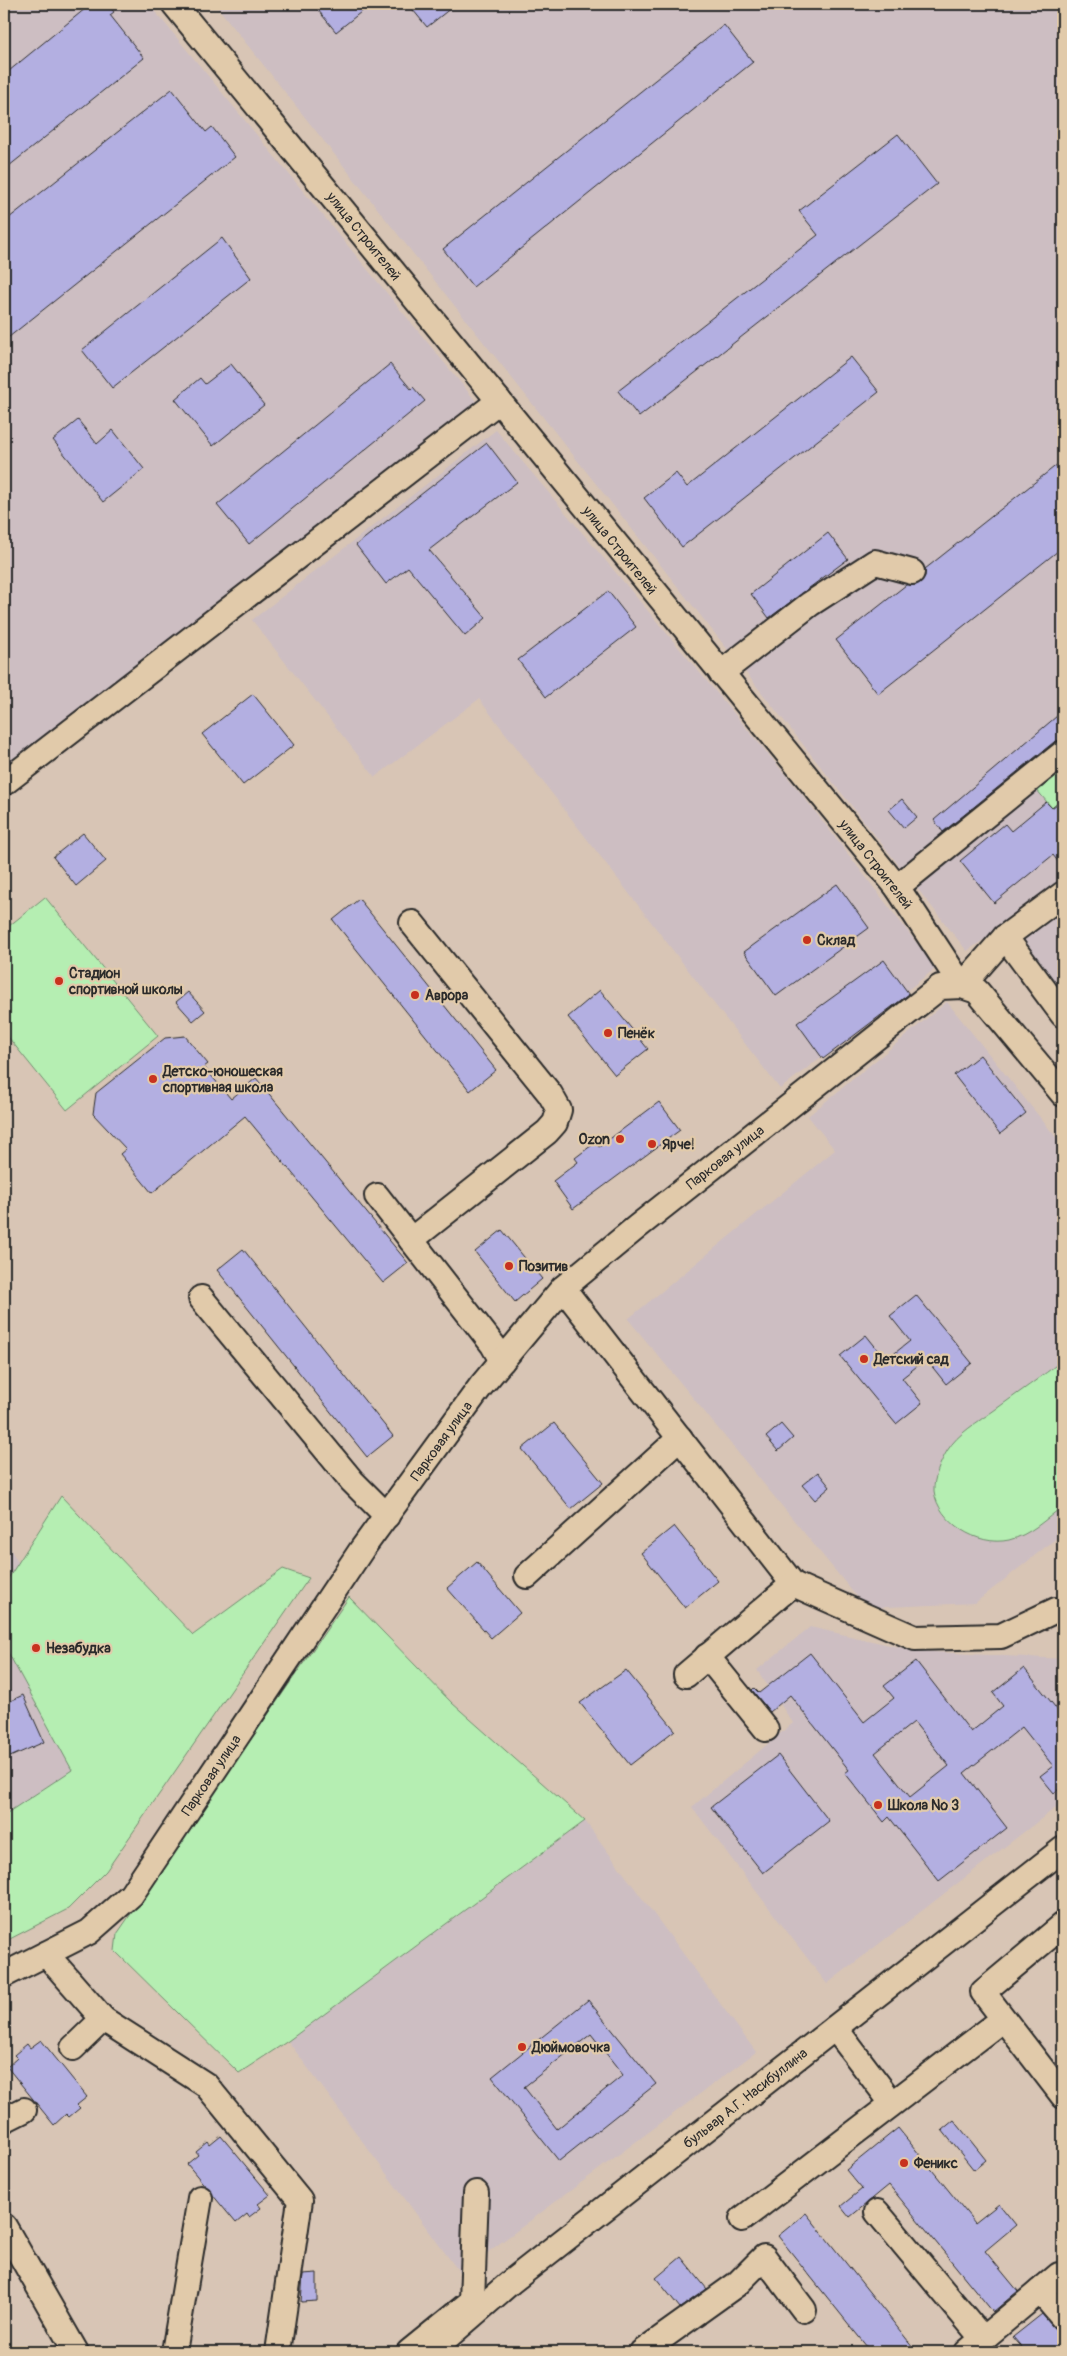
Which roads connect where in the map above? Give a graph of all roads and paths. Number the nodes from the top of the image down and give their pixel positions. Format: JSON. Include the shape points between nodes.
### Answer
{"nodes":[{"id":1,"x":174,"y":4,"type":"edge"},
{"id":2,"x":499,"y":401,"type":"junction"},
{"id":3,"x":912,"y":572,"type":"dead end"},
{"id":4,"x":721,"y":673,"type":"junction"},
{"id":5,"x":1063,"y":753,"type":"edge"},
{"id":6,"x":4,"y":783,"type":"edge"},
{"id":7,"x":897,"y":887,"type":"junction"},
{"id":8,"x":1063,"y":894,"type":"edge"},
{"id":9,"x":412,"y":923,"type":"dead end"},
{"id":10,"x":1005,"y":937,"type":"junction"},
{"id":11,"x":962,"y":986,"type":"junction"},
{"id":12,"x":1063,"y":1015,"type":"edge"},
{"id":13,"x":1061,"y":1086,"type":"edge"},
{"id":14,"x":377,"y":1196,"type":"dead end"},
{"id":15,"x":411,"y":1240,"type":"junction"},
{"id":16,"x":563,"y":1288,"type":"junction"},
{"id":17,"x":201,"y":1298,"type":"dead end"},
{"id":18,"x":502,"y":1360,"type":"junction"},
{"id":19,"x":680,"y":1438,"type":"junction"},
{"id":20,"x":387,"y":1516,"type":"junction"},
{"id":21,"x":527,"y":1576,"type":"dead end"},
{"id":22,"x":793,"y":1584,"type":"junction"},
{"id":23,"x":1056,"y":1610,"type":"dead end"},
{"id":24,"x":707,"y":1656,"type":"junction"},
{"id":25,"x":686,"y":1675,"type":"dead end"},
{"id":26,"x":766,"y":1729,"type":"dead end"},
{"id":27,"x":1063,"y":1849,"type":"edge"},
{"id":28,"x":1063,"y":1925,"type":"edge"},
{"id":29,"x":46,"y":1954,"type":"junction"},
{"id":30,"x":4,"y":1975,"type":"edge"},
{"id":31,"x":103,"y":2019,"type":"junction"},
{"id":32,"x":1003,"y":2019,"type":"junction"},
{"id":33,"x":835,"y":2028,"type":"junction"},
{"id":34,"x":74,"y":2048,"type":"dead end"},
{"id":35,"x":1063,"y":2096,"type":"edge"},
{"id":36,"x":892,"y":2104,"type":"junction"},
{"id":37,"x":476,"y":2193,"type":"dead end"},
{"id":38,"x":200,"y":2198,"type":"dead end"},
{"id":39,"x":878,"y":2212,"type":"dead end"},
{"id":40,"x":742,"y":2219,"type":"dead end"},
{"id":41,"x":4,"y":2226,"type":"edge"},
{"id":42,"x":1059,"y":2275,"type":"dead end"},
{"id":43,"x":1040,"y":2291,"type":"junction"},
{"id":44,"x":804,"y":2310,"type":"dead end"},
{"id":45,"x":1063,"y":2318,"type":"edge"},
{"id":46,"x":975,"y":2346,"type":"edge"},
{"id":47,"x":76,"y":2352,"type":"edge"},
{"id":48,"x":174,"y":2352,"type":"edge"},
{"id":49,"x":278,"y":2352,"type":"edge"},
{"id":50,"x":409,"y":2352,"type":"edge"},
{"id":51,"x":430,"y":2352,"type":"edge"},
{"id":52,"x":642,"y":2352,"type":"edge"}],
"edges":[{"from":1,"to":2,"type":"street","name":"улица Строителей"},
{"from":2,"to":4,"type":"street","name":"улица Строителей"},
{"from":2,"to":6,"type":"street"},
{"from":3,"to":4,"type":"street","via":[[875,562],[810,604]]},
{"from":4,"to":7,"type":"street","name":"улица Строителей"},
{"from":5,"to":7,"type":"street"},
{"from":7,"to":11,"type":"street","name":"улица Строителей"},
{"from":8,"to":10,"type":"street"},
{"from":9,"to":15,"type":"street","via":[[550,1094],[559,1110],[555,1123],[547,1132]]},
{"from":10,"to":11,"type":"street"},
{"from":10,"to":12,"type":"street"},
{"from":11,"to":13,"type":"street","name":"улица Строителей","via":[[977,991]]},
{"from":11,"to":16,"type":"street","name":"Парковая улица","via":[[940,987]]},
{"from":14,"to":15,"type":"street"},
{"from":15,"to":18,"type":"street"},
{"from":16,"to":18,"type":"street","name":"Парковая улица"},
{"from":16,"to":19,"type":"street"},
{"from":17,"to":20,"type":"street","via":[[352,1481]]},
{"from":18,"to":20,"type":"street","name":"Парковая улица"},
{"from":19,"to":21,"type":"street"},
{"from":19,"to":22,"type":"street"},
{"from":20,"to":29,"type":"street","name":"Парковая улица","via":[[131,1895],[89,1932]]},
{"from":22,"to":23,"type":"street","via":[[915,1638],[1001,1636]]},
{"from":22,"to":24,"type":"street"},
{"from":24,"to":25,"type":"street"},
{"from":24,"to":26,"type":"street"},
{"from":27,"to":33,"type":"street","name":"бульвар А.Г. Насибуллина"},
{"from":28,"to":32,"type":"street","via":[[983,1992]]},
{"from":29,"to":30,"type":"street","name":"Парковая улица"},
{"from":29,"to":31,"type":"street"},
{"from":31,"to":34,"type":"street"},
{"from":31,"to":49,"type":"street","via":[[206,2085],[300,2200]]},
{"from":32,"to":35,"type":"street"},
{"from":32,"to":36,"type":"street"},
{"from":33,"to":36,"type":"street"},
{"from":33,"to":51,"type":"street","name":"бульвар А.Г. Насибуллина","via":[[512,2281]]},
{"from":36,"to":40,"type":"street"},
{"from":37,"to":50,"type":"street","via":[[472,2301]]},
{"from":38,"to":48,"type":"street"},
{"from":39,"to":46,"type":"street"},
{"from":41,"to":47,"type":"street"},
{"from":42,"to":43,"type":"street"},
{"from":43,"to":45,"type":"street"},
{"from":43,"to":46,"type":"street"},
{"from":44,"to":52,"type":"street","via":[[764,2258],[737,2284]]}]}
